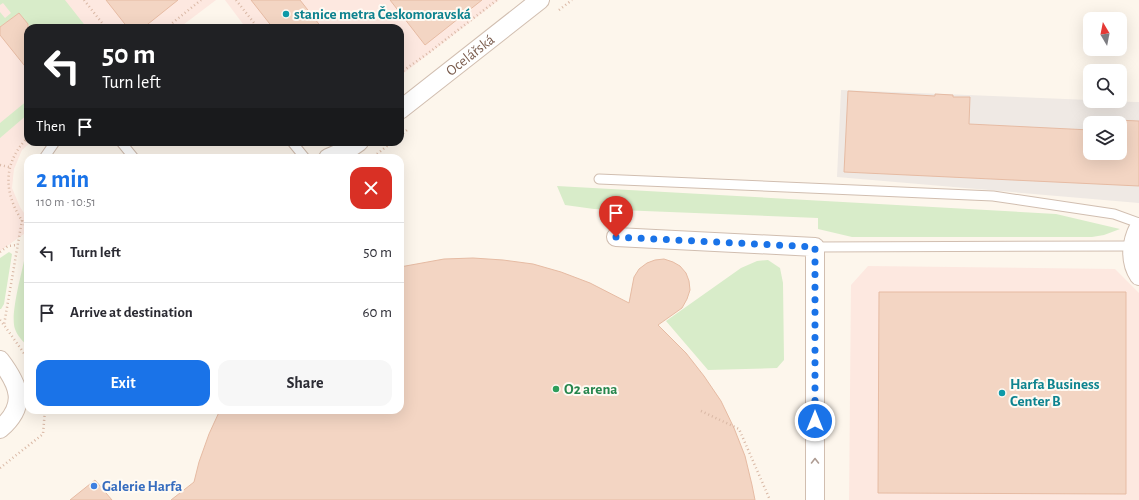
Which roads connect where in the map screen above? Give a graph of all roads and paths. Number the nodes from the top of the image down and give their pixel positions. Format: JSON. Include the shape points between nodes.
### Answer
{"nodes":[{"id":1,"x":84,"y":0,"type":"edge"},
{"id":2,"x":201,"y":0,"type":"edge"},
{"id":3,"x":236,"y":0,"type":"edge"},
{"id":4,"x":497,"y":0,"type":"edge"},
{"id":5,"x":540,"y":0,"type":"edge"},
{"id":6,"x":103,"y":24,"type":"edge"},
{"id":7,"x":171,"y":24,"type":"edge"},
{"id":8,"x":255,"y":24,"type":"edge"},
{"id":9,"x":404,"y":70,"type":"edge"},
{"id":10,"x":404,"y":107,"type":"edge"},
{"id":11,"x":24,"y":142,"type":"edge"},
{"id":12,"x":124,"y":146,"type":"edge"},
{"id":13,"x":295,"y":146,"type":"edge"},
{"id":14,"x":353,"y":146,"type":"edge"},
{"id":15,"x":387,"y":146,"type":"edge"},
{"id":16,"x":131,"y":154,"type":"edge"},
{"id":17,"x":302,"y":154,"type":"edge"},
{"id":18,"x":337,"y":154,"type":"edge"},
{"id":19,"x":377,"y":154,"type":"edge"},
{"id":20,"x":0,"y":165,"type":"edge"},
{"id":21,"x":9,"y":167,"type":"junction"},
{"id":22,"x":599,"y":179,"type":"dead end"},
{"id":23,"x":22,"y":220,"type":"junction"},
{"id":24,"x":24,"y":223,"type":"edge"},
{"id":25,"x":1139,"y":223,"type":"edge"},
{"id":26,"x":1139,"y":227,"type":"edge"},
{"id":27,"x":616,"y":237,"type":"dead end"},
{"id":28,"x":17,"y":245,"type":"junction"},
{"id":29,"x":1132,"y":246,"type":"junction"},
{"id":30,"x":815,"y":247,"type":"junction"},
{"id":31,"x":0,"y":252,"type":"edge"},
{"id":32,"x":1139,"y":276,"type":"edge"},
{"id":33,"x":0,"y":320,"type":"edge"},
{"id":34,"x":4,"y":325,"type":"junction"},
{"id":35,"x":24,"y":353,"type":"edge"},
{"id":36,"x":0,"y":360,"type":"edge"},
{"id":37,"x":701,"y":410,"type":"dead end"},
{"id":38,"x":45,"y":414,"type":"edge"},
{"id":39,"x":0,"y":429,"type":"edge"},
{"id":40,"x":0,"y":468,"type":"edge"},
{"id":41,"x":770,"y":500,"type":"edge"},
{"id":42,"x":815,"y":500,"type":"edge"}],
"edges":[{"from":1,"to":6,"type":"path"},
{"from":2,"to":7,"type":"path"},
{"from":3,"to":8,"type":"path"},
{"from":4,"to":9,"type":"path"},
{"from":5,"to":10,"type":"street","name":"Ocelářská"},
{"from":11,"to":21,"type":"path","via":[[12,158]]},
{"from":12,"to":16,"type":"lane"},
{"from":13,"to":17,"type":"lane"},
{"from":14,"to":18,"type":"street"},
{"from":15,"to":19,"type":"path"},
{"from":20,"to":21,"type":"path"},
{"from":21,"to":23,"type":"path","via":[[10,198]]},
{"from":22,"to":25,"type":"lane","via":[[993,196],[1114,214]]},
{"from":23,"to":24,"type":"path"},
{"from":23,"to":28,"type":"path"},
{"from":26,"to":29,"type":"street"},
{"from":27,"to":30,"type":"street"},
{"from":28,"to":31,"type":"path","via":[[8,246]]},
{"from":28,"to":34,"type":"path"},
{"from":29,"to":30,"type":"lane"},
{"from":29,"to":32,"type":"street","via":[[1132,259]]},
{"from":42,"to":30,"type":"street","one_way":true},
{"from":33,"to":34,"type":"path"},
{"from":34,"to":35,"type":"path"},
{"from":36,"to":39,"type":"street","via":[[18,391],[17,409]]},
{"from":37,"to":41,"type":"path","via":[[739,429]]},
{"from":38,"to":40,"type":"path","via":[[43,434]]}]}
